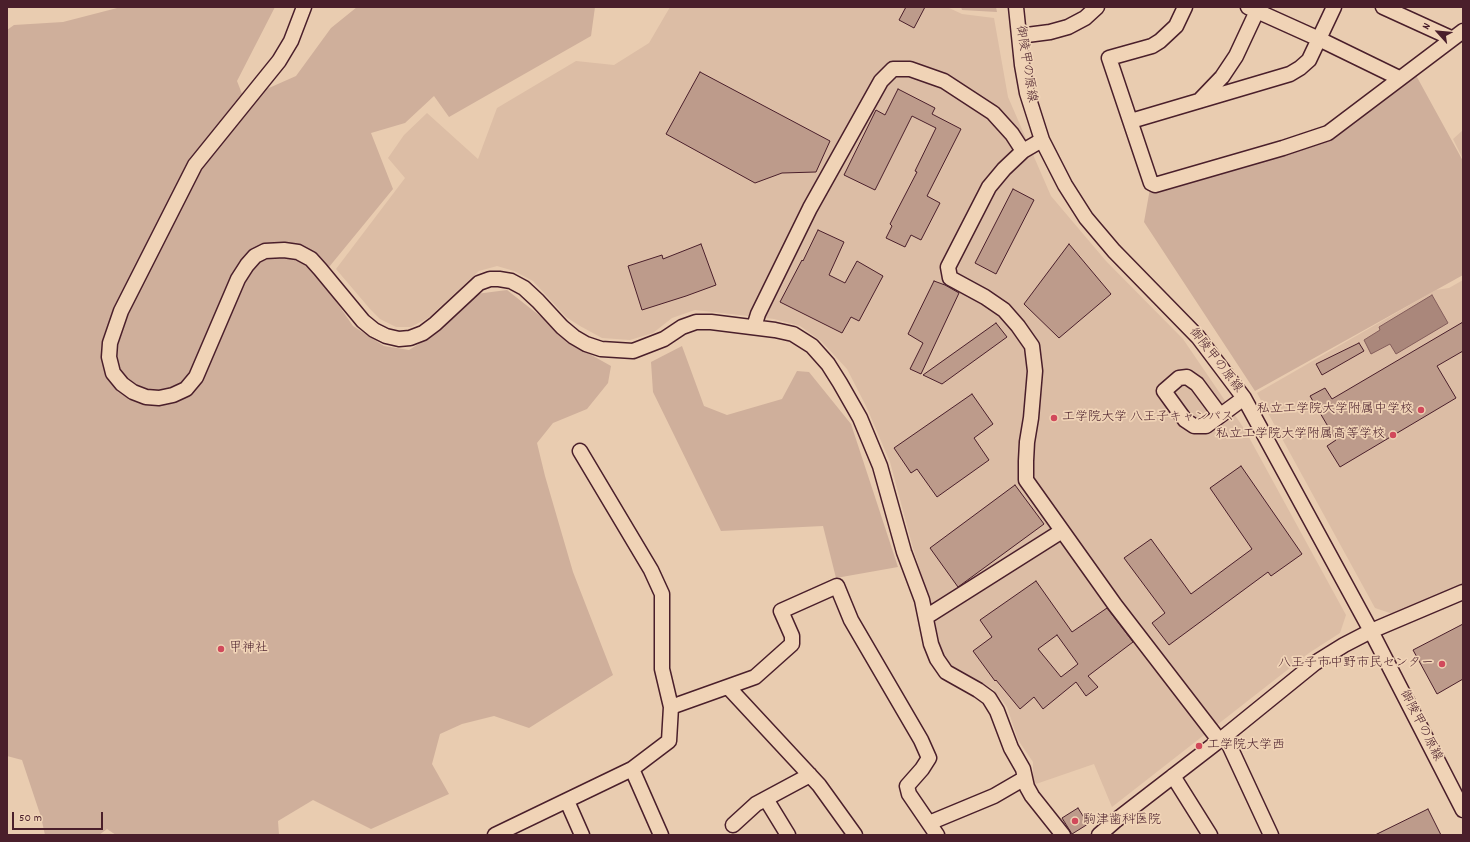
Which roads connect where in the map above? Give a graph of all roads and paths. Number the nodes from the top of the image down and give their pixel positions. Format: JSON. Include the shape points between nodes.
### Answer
{"nodes":[{"id":1,"x":304,"y":7,"type":"edge"},
{"id":2,"x":1016,"y":7,"type":"edge"},
{"id":3,"x":1097,"y":7,"type":"edge"},
{"id":4,"x":1185,"y":7,"type":"edge"},
{"id":5,"x":1334,"y":7,"type":"edge"},
{"id":6,"x":1383,"y":7,"type":"edge"},
{"id":7,"x":1253,"y":9,"type":"edge"},
{"id":8,"x":1404,"y":11,"type":"edge"},
{"id":9,"x":1457,"y":34,"type":"edge"},
{"id":10,"x":1019,"y":36,"type":"junction"},
{"id":11,"x":1319,"y":39,"type":"junction"},
{"id":12,"x":1399,"y":78,"type":"junction"},
{"id":13,"x":1199,"y":101,"type":"junction"},
{"id":14,"x":1131,"y":121,"type":"junction"},
{"id":15,"x":1042,"y":140,"type":"junction"},
{"id":16,"x":1023,"y":151,"type":"junction"},
{"id":17,"x":754,"y":327,"type":"junction"},
{"id":18,"x":1244,"y":398,"type":"junction"},
{"id":19,"x":1220,"y":415,"type":"dead end"},
{"id":20,"x":580,"y":451,"type":"dead end"},
{"id":21,"x":1062,"y":531,"type":"junction"},
{"id":22,"x":1463,"y":592,"type":"edge"},
{"id":23,"x":926,"y":617,"type":"junction"},
{"id":24,"x":1371,"y":631,"type":"junction"},
{"id":25,"x":728,"y":687,"type":"junction"},
{"id":26,"x":671,"y":707,"type":"junction"},
{"id":27,"x":1222,"y":738,"type":"junction"},
{"id":28,"x":632,"y":769,"type":"junction"},
{"id":29,"x":810,"y":775,"type":"junction"},
{"id":30,"x":1173,"y":776,"type":"junction"},
{"id":31,"x":1025,"y":778,"type":"junction"},
{"id":32,"x":766,"y":799,"type":"junction"},
{"id":33,"x":567,"y":801,"type":"junction"},
{"id":34,"x":1463,"y":810,"type":"edge"},
{"id":35,"x":929,"y":823,"type":"junction"},
{"id":36,"x":733,"y":824,"type":"dead end"},
{"id":37,"x":495,"y":835,"type":"edge"},
{"id":38,"x":582,"y":835,"type":"edge"},
{"id":39,"x":661,"y":835,"type":"edge"},
{"id":40,"x":788,"y":835,"type":"edge"},
{"id":41,"x":855,"y":835,"type":"edge"},
{"id":42,"x":937,"y":835,"type":"edge"},
{"id":43,"x":1063,"y":835,"type":"edge"},
{"id":44,"x":1099,"y":835,"type":"edge"},
{"id":45,"x":1210,"y":835,"type":"edge"},
{"id":46,"x":1271,"y":835,"type":"edge"}],
"edges":[{"from":1,"to":17,"type":"street","via":[[292,42],[279,61],[195,165],[121,311],[110,342],[109,358],[113,373],[133,392],[159,398],[186,389],[196,377],[238,279],[255,256],[265,251],[298,252],[311,259],[363,321],[374,330],[399,339],[423,333],[479,283],[490,279],[512,281],[524,288],[574,337],[601,349],[633,351],[664,339],[682,327],[696,322]]},
{"from":2,"to":10,"type":"street","name":"御陵甲の原線"},
{"from":3,"to":10,"type":"street","via":[[1085,18],[1068,27]]},
{"from":4,"to":14,"type":"street","via":[[1176,26],[1160,41],[1152,46],[1109,58]]},
{"from":5,"to":11,"type":"street"},
{"from":6,"to":8,"type":"street"},
{"from":7,"to":11,"type":"street"},
{"from":7,"to":13,"type":"street","via":[[1236,56],[1222,77]]},
{"from":8,"to":9,"type":"street"},
{"from":9,"to":12,"type":"street"},
{"from":10,"to":15,"type":"street","name":"御陵甲の原線","via":[[1027,93]]},
{"from":11,"to":12,"type":"street"},
{"from":11,"to":13,"type":"street","via":[[1309,60],[1290,74]]},
{"from":12,"to":14,"type":"street","via":[[1328,133],[1155,185],[1151,183]]},
{"from":13,"to":14,"type":"street"},
{"from":15,"to":16,"type":"street"},
{"from":15,"to":18,"type":"street","name":"御陵甲の原線","via":[[1065,186],[1086,218],[1114,251],[1198,337]]},
{"from":16,"to":17,"type":"street","via":[[993,113],[944,81],[910,69],[893,69],[881,81],[810,208]]},
{"from":16,"to":21,"type":"street","via":[[989,187],[948,267],[950,278],[1004,310],[1032,346],[1035,371],[1027,442],[1026,480]]},
{"from":17,"to":23,"type":"street","via":[[793,334],[812,346],[840,383],[860,418],[880,466],[904,552]]},
{"from":18,"to":19,"type":"street"},
{"from":18,"to":24,"type":"street","name":"御陵甲の原線"},
{"from":20,"to":26,"type":"street","via":[[651,570],[662,594],[662,669]]},
{"from":21,"to":23,"type":"street"},
{"from":21,"to":27,"type":"street","via":[[1115,605]]},
{"from":22,"to":24,"type":"street"},
{"from":23,"to":31,"type":"street","via":[[930,644],[937,659],[946,672],[989,698]]},
{"from":24,"to":27,"type":"street","via":[[1315,662]]},
{"from":24,"to":34,"type":"street","name":"御陵甲の原線"},
{"from":25,"to":26,"type":"street"},
{"from":25,"to":29,"type":"street"},
{"from":25,"to":35,"type":"street","via":[[755,677],[792,644],[792,636],[781,611],[836,586],[851,620],[929,758],[907,786],[909,794]]},
{"from":26,"to":28,"type":"street","via":[[669,741]]},
{"from":27,"to":30,"type":"street"},
{"from":27,"to":46,"type":"street"},
{"from":28,"to":33,"type":"street"},
{"from":28,"to":39,"type":"street"},
{"from":29,"to":32,"type":"street"},
{"from":29,"to":41,"type":"street"},
{"from":30,"to":44,"type":"street"},
{"from":30,"to":45,"type":"street"},
{"from":31,"to":35,"type":"street","via":[[994,796]]},
{"from":31,"to":43,"type":"street","via":[[1032,796]]},
{"from":32,"to":36,"type":"street","via":[[756,804]]},
{"from":32,"to":40,"type":"street"},
{"from":33,"to":37,"type":"street"},
{"from":33,"to":38,"type":"street"},
{"from":35,"to":42,"type":"street"}]}
